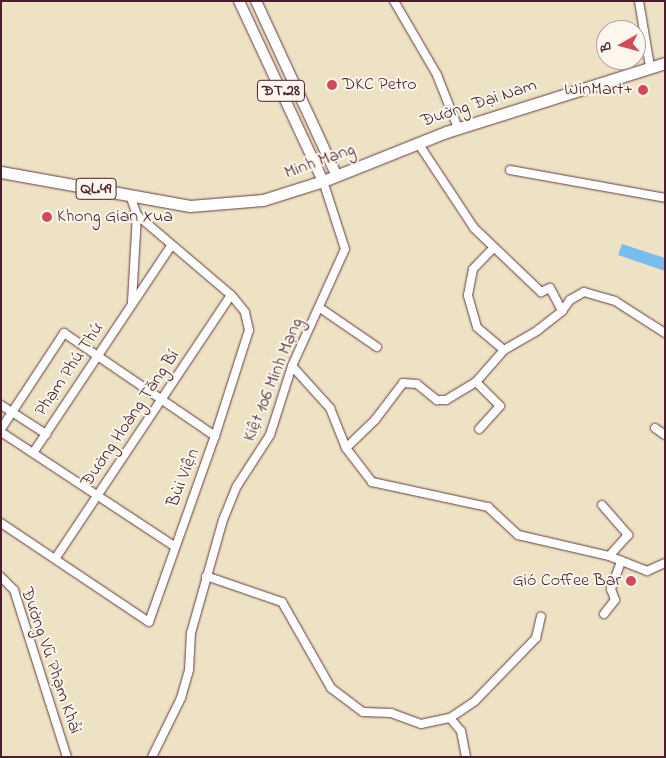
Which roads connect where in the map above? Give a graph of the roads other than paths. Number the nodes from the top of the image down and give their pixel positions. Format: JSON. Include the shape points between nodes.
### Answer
{"nodes":[{"id":1,"x":239,"y":1,"type":"edge"},
{"id":2,"x":256,"y":1,"type":"edge"},
{"id":3,"x":394,"y":1,"type":"edge"},
{"id":4,"x":639,"y":1,"type":"edge"},
{"id":5,"x":665,"y":63,"type":"edge"},
{"id":6,"x":650,"y":67,"type":"junction"},
{"id":7,"x":458,"y":128,"type":"junction"},
{"id":8,"x":418,"y":143,"type":"junction"},
{"id":9,"x":510,"y":170,"type":"dead end"},
{"id":10,"x":1,"y":172,"type":"edge"},
{"id":11,"x":337,"y":176,"type":"junction"},
{"id":12,"x":323,"y":181,"type":"junction"},
{"id":13,"x":130,"y":195,"type":"junction"},
{"id":14,"x":665,"y":198,"type":"edge"},
{"id":15,"x":137,"y":215,"type":"junction"},
{"id":16,"x":171,"y":246,"type":"junction"},
{"id":17,"x":494,"y":248,"type":"junction"},
{"id":18,"x":231,"y":295,"type":"junction"},
{"id":19,"x":132,"y":304,"type":"junction"},
{"id":20,"x":320,"y":308,"type":"junction"},
{"id":21,"x":562,"y":311,"type":"junction"},
{"id":22,"x":665,"y":333,"type":"edge"},
{"id":23,"x":377,"y":347,"type":"dead end"},
{"id":24,"x":504,"y":350,"type":"junction"},
{"id":25,"x":98,"y":356,"type":"junction"},
{"id":26,"x":292,"y":366,"type":"junction"},
{"id":27,"x":476,"y":382,"type":"junction"},
{"id":28,"x":162,"y":400,"type":"junction"},
{"id":29,"x":1,"y":405,"type":"edge"},
{"id":30,"x":12,"y":412,"type":"junction"},
{"id":31,"x":656,"y":428,"type":"dead end"},
{"id":32,"x":479,"y":429,"type":"dead end"},
{"id":33,"x":1,"y":430,"type":"edge"},
{"id":34,"x":46,"y":434,"type":"junction"},
{"id":35,"x":665,"y":435,"type":"edge"},
{"id":36,"x":215,"y":436,"type":"junction"},
{"id":37,"x":346,"y":448,"type":"junction"},
{"id":38,"x":33,"y":453,"type":"junction"},
{"id":39,"x":98,"y":496,"type":"junction"},
{"id":40,"x":602,"y":505,"type":"dead end"},
{"id":41,"x":1,"y":523,"type":"edge"},
{"id":42,"x":174,"y":546,"type":"junction"},
{"id":43,"x":609,"y":556,"type":"junction"},
{"id":44,"x":55,"y":559,"type":"junction"},
{"id":45,"x":621,"y":561,"type":"junction"},
{"id":46,"x":665,"y":563,"type":"edge"},
{"id":47,"x":206,"y":576,"type":"junction"},
{"id":48,"x":1,"y":577,"type":"edge"},
{"id":49,"x":604,"y":614,"type":"dead end"},
{"id":50,"x":541,"y":617,"type":"dead end"},
{"id":51,"x":450,"y":718,"type":"junction"},
{"id":52,"x":67,"y":757,"type":"edge"},
{"id":53,"x":152,"y":757,"type":"edge"},
{"id":54,"x":466,"y":757,"type":"edge"}],
"edges":[{"from":1,"to":12,"type":"main road","number":"ĐT.28"},
{"from":2,"to":11,"type":"main road","number":"ĐT.28"},
{"from":3,"to":7,"type":"street","via":[[437,75]]},
{"from":4,"to":6,"type":"street"},
{"from":5,"to":6,"type":"highway","name":"Đường Đại Nam","number":"QL.49"},
{"from":6,"to":7,"type":"highway","name":"Đường Đại Nam","number":"QL.49"},
{"from":7,"to":8,"type":"highway","name":"Đường Đại Nam","number":"QL.49"},
{"from":8,"to":11,"type":"highway","name":"Minh Mạng","number":"QL.49"},
{"from":8,"to":17,"type":"street","via":[[474,228]]},
{"from":9,"to":14,"type":"street"},
{"from":10,"to":13,"type":"highway","number":"QL.49"},
{"from":11,"to":12,"type":"highway","name":"Minh Mạng","number":"QL.49"},
{"from":12,"to":13,"type":"highway","name":"Minh Mạng","number":"QL.49","via":[[263,200],[232,204],[190,206]]},
{"from":12,"to":20,"type":"street","name":"Kiệt 106 Minh Mạng","via":[[345,248]]},
{"from":13,"to":15,"type":"street","name":"Phạm Phú Thứ"},
{"from":15,"to":16,"type":"street","name":"Bùi Viện"},
{"from":15,"to":19,"type":"street","name":"Phạm Phú Thứ"},
{"from":16,"to":18,"type":"street","name":"Bùi Viện"},
{"from":16,"to":19,"type":"street","name":"Phạm Phú Thứ"},
{"from":17,"to":21,"type":"street","via":[[541,292],[550,288]]},
{"from":17,"to":24,"type":"street","via":[[473,270],[468,295],[477,327]]},
{"from":18,"to":28,"type":"street","name":"Đường Hoàng Tăng Bí"},
{"from":18,"to":36,"type":"street","name":"Bùi Viện","via":[[245,312],[248,330]]},
{"from":19,"to":25,"type":"street","name":"Phạm Phú Thứ"},
{"from":20,"to":23,"type":"street"},
{"from":20,"to":26,"type":"street","name":"Kiệt 106 Minh Mạng"},
{"from":21,"to":22,"type":"street","via":[[570,300],[584,292],[615,301]]},
{"from":21,"to":24,"type":"street","via":[[520,343]]},
{"from":24,"to":27,"type":"street"},
{"from":25,"to":28,"type":"street"},
{"from":25,"to":30,"type":"street","via":[[64,333]]},
{"from":25,"to":34,"type":"street","name":"Phạm Phú Thứ"},
{"from":26,"to":37,"type":"street","via":[[330,408]]},
{"from":26,"to":47,"type":"street","name":"Kiệt 106 Minh Mạng","via":[[270,435],[237,486]]},
{"from":27,"to":32,"type":"street","via":[[500,406]]},
{"from":27,"to":37,"type":"street","via":[[446,400],[436,400],[417,384],[403,383],[375,420]]},
{"from":28,"to":36,"type":"street"},
{"from":28,"to":39,"type":"street","name":"Đường Hoàng Tăng Bí"},
{"from":29,"to":30,"type":"street"},
{"from":30,"to":33,"type":"street"},
{"from":30,"to":34,"type":"street"},
{"from":31,"to":35,"type":"street"},
{"from":33,"to":38,"type":"street"},
{"from":34,"to":38,"type":"street","name":"Phạm Phú Thứ"},
{"from":36,"to":42,"type":"street","name":"Bùi Viện"},
{"from":37,"to":43,"type":"street","via":[[372,482],[488,507],[518,535]]},
{"from":38,"to":39,"type":"street"},
{"from":39,"to":42,"type":"street"},
{"from":39,"to":44,"type":"street","name":"Đường Hoàng Tăng Bí"},
{"from":40,"to":43,"type":"street","via":[[628,536]]},
{"from":41,"to":44,"type":"street","name":"Bùi Viện"},
{"from":42,"to":44,"type":"street","name":"Bùi Viện","via":[[149,622]]},
{"from":43,"to":45,"type":"street"},
{"from":45,"to":46,"type":"street","via":[[647,571]]},
{"from":45,"to":49,"type":"street","via":[[611,589],[615,600]]},
{"from":47,"to":51,"type":"street","via":[[282,602],[330,688],[363,712],[391,713],[421,724]]},
{"from":47,"to":53,"type":"street","name":"Kiệt 106 Minh Mạng","via":[[191,632],[189,670],[181,698]]},
{"from":48,"to":52,"type":"street","name":"Đường Vũ Phạm Khải","via":[[14,590]]},
{"from":50,"to":51,"type":"street","via":[[536,638],[475,700]]},
{"from":51,"to":54,"type":"street","via":[[461,731]]}]}
